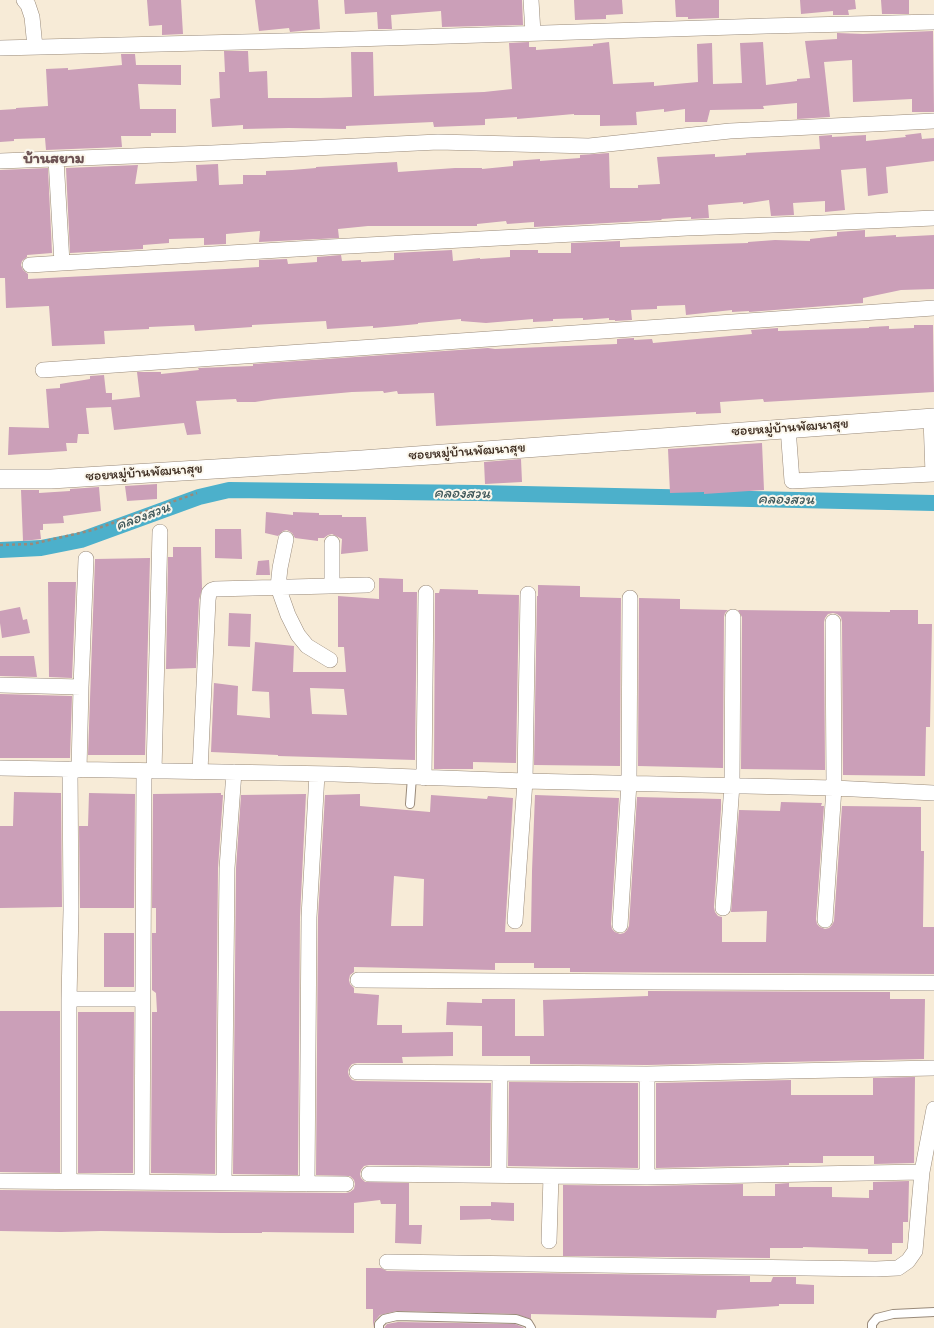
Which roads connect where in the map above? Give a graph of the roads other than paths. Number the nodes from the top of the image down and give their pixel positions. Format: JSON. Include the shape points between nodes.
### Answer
{"nodes":[{"id":1,"x":24,"y":0,"type":"edge"},
{"id":2,"x":531,"y":0,"type":"edge"},
{"id":3,"x":934,"y":22,"type":"edge"},
{"id":4,"x":533,"y":33,"type":"junction"},
{"id":5,"x":35,"y":47,"type":"junction"},
{"id":6,"x":0,"y":48,"type":"edge"},
{"id":7,"x":934,"y":121,"type":"edge"},
{"id":8,"x":56,"y":158,"type":"junction"},
{"id":9,"x":0,"y":161,"type":"edge"},
{"id":10,"x":934,"y":218,"type":"edge"},
{"id":11,"x":62,"y":263,"type":"junction"},
{"id":12,"x":30,"y":265,"type":"dead end"},
{"id":13,"x":934,"y":308,"type":"edge"},
{"id":14,"x":43,"y":370,"type":"dead end"},
{"id":15,"x":933,"y":418,"type":"edge"},
{"id":16,"x":788,"y":428,"type":"junction"},
{"id":17,"x":0,"y":479,"type":"edge"},
{"id":18,"x":160,"y":532,"type":"dead end"},
{"id":19,"x":286,"y":539,"type":"dead end"},
{"id":20,"x":332,"y":543,"type":"dead end"},
{"id":21,"x":86,"y":559,"type":"dead end"},
{"id":22,"x":367,"y":585,"type":"dead end"},
{"id":23,"x":332,"y":586,"type":"junction"},
{"id":24,"x":278,"y":587,"type":"junction"},
{"id":25,"x":426,"y":593,"type":"dead end"},
{"id":26,"x":528,"y":594,"type":"dead end"},
{"id":27,"x":630,"y":598,"type":"dead end"},
{"id":28,"x":733,"y":617,"type":"dead end"},
{"id":29,"x":833,"y":622,"type":"dead end"},
{"id":30,"x":330,"y":660,"type":"dead end"},
{"id":31,"x":0,"y":685,"type":"edge"},
{"id":32,"x":81,"y":687,"type":"junction"},
{"id":33,"x":0,"y":768,"type":"edge"},
{"id":34,"x":74,"y":770,"type":"junction"},
{"id":35,"x":149,"y":771,"type":"junction"},
{"id":36,"x":200,"y":772,"type":"junction"},
{"id":37,"x":234,"y":772,"type":"junction"},
{"id":38,"x":317,"y":774,"type":"junction"},
{"id":39,"x":418,"y":778,"type":"junction"},
{"id":40,"x":525,"y":781,"type":"junction"},
{"id":41,"x":629,"y":783,"type":"junction"},
{"id":42,"x":732,"y":785,"type":"junction"},
{"id":43,"x":834,"y":788,"type":"junction"},
{"id":44,"x":934,"y":793,"type":"edge"},
{"id":45,"x":410,"y":804,"type":"dead end"},
{"id":46,"x":723,"y":908,"type":"dead end"},
{"id":47,"x":825,"y":920,"type":"dead end"},
{"id":48,"x":515,"y":921,"type":"dead end"},
{"id":49,"x":620,"y":925,"type":"dead end"},
{"id":50,"x":358,"y":980,"type":"dead end"},
{"id":51,"x":934,"y":983,"type":"edge"},
{"id":52,"x":69,"y":999,"type":"junction"},
{"id":53,"x":142,"y":999,"type":"junction"},
{"id":54,"x":934,"y":1068,"type":"edge"},
{"id":55,"x":357,"y":1072,"type":"dead end"},
{"id":56,"x":500,"y":1073,"type":"junction"},
{"id":57,"x":646,"y":1074,"type":"junction"},
{"id":58,"x":934,"y":1109,"type":"edge"},
{"id":59,"x":922,"y":1172,"type":"junction"},
{"id":60,"x":370,"y":1174,"type":"dead end"},
{"id":61,"x":499,"y":1175,"type":"junction"},
{"id":62,"x":551,"y":1176,"type":"junction"},
{"id":63,"x":647,"y":1177,"type":"junction"},
{"id":64,"x":0,"y":1181,"type":"edge"},
{"id":65,"x":69,"y":1181,"type":"junction"},
{"id":66,"x":142,"y":1182,"type":"junction"},
{"id":67,"x":224,"y":1183,"type":"junction"},
{"id":68,"x":307,"y":1184,"type":"junction"},
{"id":69,"x":346,"y":1184,"type":"dead end"},
{"id":70,"x":549,"y":1241,"type":"dead end"},
{"id":71,"x":387,"y":1262,"type":"dead end"},
{"id":72,"x":934,"y":1312,"type":"edge"},
{"id":73,"x":379,"y":1328,"type":"edge"},
{"id":74,"x":531,"y":1328,"type":"edge"},
{"id":75,"x":872,"y":1328,"type":"edge"}],
"edges":[{"from":1,"to":5,"type":"street","via":[[32,16]]},
{"from":2,"to":4,"type":"street"},
{"from":3,"to":4,"type":"street"},
{"from":4,"to":5,"type":"street"},
{"from":5,"to":6,"type":"street"},
{"from":7,"to":8,"type":"street","via":[[730,131],[589,146],[438,142]]},
{"from":8,"to":9,"type":"street"},
{"from":8,"to":11,"type":"street"},
{"from":10,"to":11,"type":"street","via":[[671,228]]},
{"from":11,"to":12,"type":"street"},
{"from":13,"to":14,"type":"street"},
{"from":15,"to":16,"type":"street","name":"ซอยหมู่บ้านพัฒนาสุข"},
{"from":15,"to":16,"type":"street","via":[[933,474],[792,482]]},
{"from":16,"to":17,"type":"street","name":"ซอยหมู่บ้านพัฒนาสุข","via":[[362,460],[51,479]]},
{"from":18,"to":35,"type":"street"},
{"from":19,"to":24,"type":"street"},
{"from":20,"to":23,"type":"street"},
{"from":21,"to":32,"type":"street"},
{"from":22,"to":23,"type":"street"},
{"from":23,"to":24,"type":"street"},
{"from":24,"to":30,"type":"street","via":[[298,635],[307,646]]},
{"from":24,"to":36,"type":"street","via":[[215,589],[209,593]]},
{"from":25,"to":39,"type":"street"},
{"from":26,"to":40,"type":"street"},
{"from":27,"to":41,"type":"street"},
{"from":28,"to":42,"type":"street"},
{"from":29,"to":43,"type":"street"},
{"from":31,"to":32,"type":"street"},
{"from":32,"to":34,"type":"street"},
{"from":33,"to":34,"type":"street"},
{"from":34,"to":35,"type":"street"},
{"from":34,"to":52,"type":"street"},
{"from":35,"to":36,"type":"street"},
{"from":35,"to":53,"type":"street"},
{"from":36,"to":37,"type":"street"},
{"from":37,"to":38,"type":"street"},
{"from":37,"to":67,"type":"street","via":[[227,868]]},
{"from":38,"to":39,"type":"street"},
{"from":38,"to":68,"type":"street","via":[[309,917]]},
{"from":39,"to":40,"type":"street"},
{"from":39,"to":45,"type":"lane"},
{"from":40,"to":41,"type":"street"},
{"from":40,"to":48,"type":"street"},
{"from":41,"to":42,"type":"street"},
{"from":41,"to":49,"type":"street"},
{"from":42,"to":43,"type":"street"},
{"from":42,"to":46,"type":"street"},
{"from":43,"to":44,"type":"street"},
{"from":43,"to":47,"type":"street"},
{"from":50,"to":51,"type":"street"},
{"from":52,"to":53,"type":"street"},
{"from":52,"to":65,"type":"street"},
{"from":53,"to":66,"type":"street"},
{"from":54,"to":57,"type":"street"},
{"from":55,"to":56,"type":"street"},
{"from":56,"to":57,"type":"street"},
{"from":56,"to":61,"type":"street"},
{"from":57,"to":63,"type":"street"},
{"from":58,"to":59,"type":"street"},
{"from":59,"to":63,"type":"street"},
{"from":59,"to":71,"type":"street","via":[[915,1251],[908,1262],[898,1268]]},
{"from":60,"to":61,"type":"street"},
{"from":61,"to":62,"type":"street"},
{"from":62,"to":63,"type":"street"},
{"from":62,"to":70,"type":"street"},
{"from":64,"to":65,"type":"street"},
{"from":65,"to":66,"type":"street"},
{"from":66,"to":67,"type":"street"},
{"from":67,"to":68,"type":"street"},
{"from":68,"to":69,"type":"street"},
{"from":72,"to":75,"type":"lane","via":[[893,1314],[877,1318]]},
{"from":73,"to":74,"type":"lane","via":[[379,1324],[384,1320],[397,1316],[516,1319],[528,1323]]}]}
